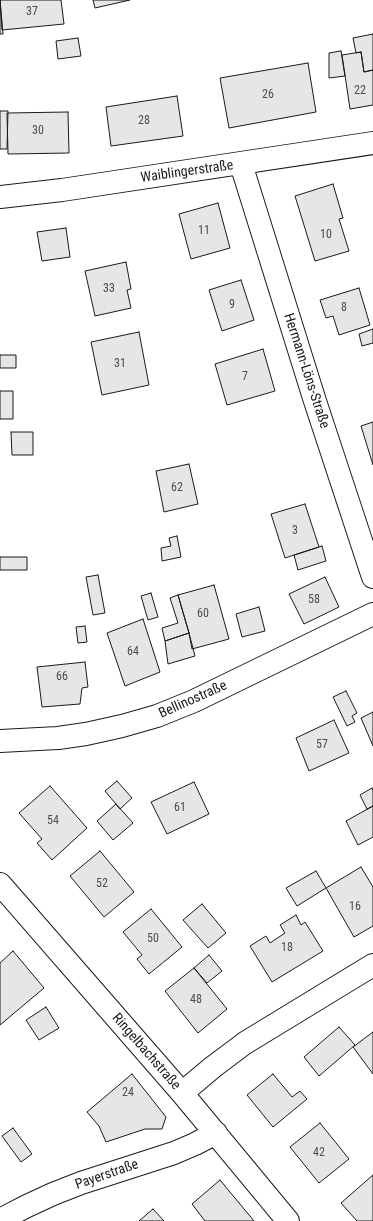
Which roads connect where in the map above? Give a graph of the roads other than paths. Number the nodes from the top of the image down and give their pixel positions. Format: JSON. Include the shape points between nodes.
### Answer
{"nodes":[{"id":1,"x":373,"y":143,"type":"edge"},
{"id":2,"x":241,"y":164,"type":"junction"},
{"id":3,"x":0,"y":197,"type":"edge"},
{"id":4,"x":373,"y":577,"type":"edge"},
{"id":5,"x":373,"y":614,"type":"edge"},
{"id":6,"x":0,"y":741,"type":"edge"},
{"id":7,"x":0,"y":884,"type":"edge"},
{"id":8,"x":373,"y":965,"type":"edge"},
{"id":9,"x":182,"y":1093,"type":"junction"},
{"id":10,"x":216,"y":1133,"type":"junction"},
{"id":11,"x":0,"y":1220,"type":"edge"},
{"id":12,"x":288,"y":1221,"type":"edge"}],
"edges":[{"from":1,"to":2,"type":"street","name":"Waiblingerstraße"},
{"from":2,"to":3,"type":"street","name":"Waiblingerstraße"},
{"from":2,"to":4,"type":"street","name":"Hermann-Löns-Straße"},
{"from":5,"to":6,"type":"street","name":"Bellinostraße","via":[[194,701],[157,716],[86,734],[50,739]]},
{"from":7,"to":9,"type":"street","name":"Ringelbachstraße"},
{"from":8,"to":9,"type":"street","via":[[245,1043]]},
{"from":9,"to":10,"type":"street","name":"Ringelbachstraße"},
{"from":10,"to":11,"type":"street","name":"Payerstraße","via":[[174,1153],[53,1194]]},
{"from":10,"to":12,"type":"street","name":"Ringelbachstraße"}]}
